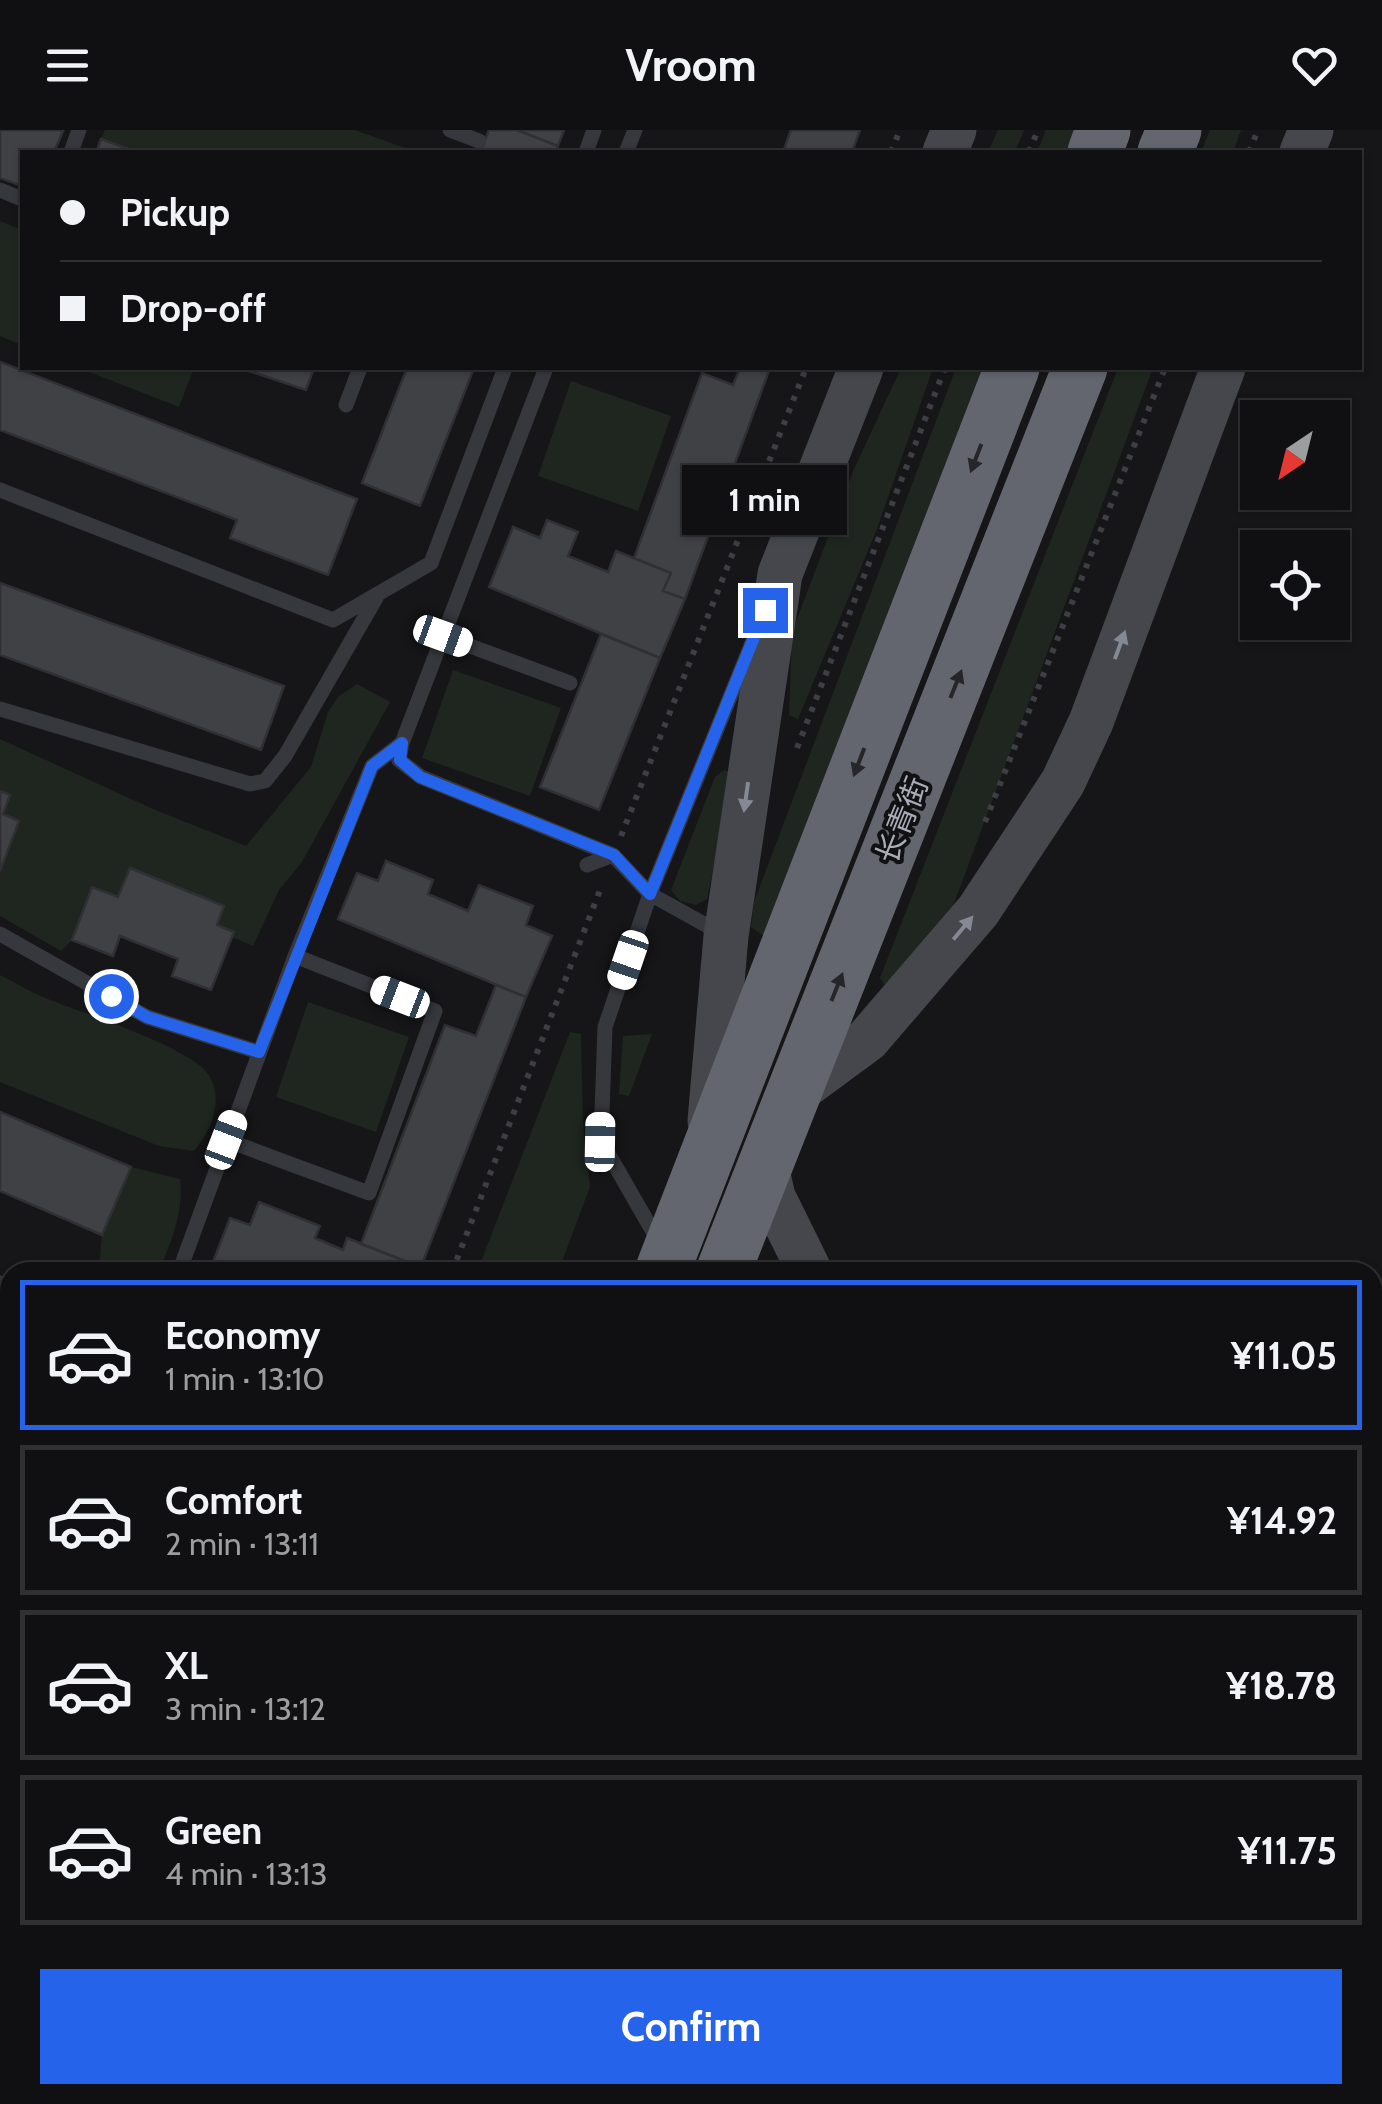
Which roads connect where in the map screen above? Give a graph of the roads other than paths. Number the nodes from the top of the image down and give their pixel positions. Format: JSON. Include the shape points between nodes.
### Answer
{"nodes":[{"id":1,"x":450,"y":130,"type":"edge"},
{"id":2,"x":479,"y":141,"type":"dead end"},
{"id":3,"x":359,"y":370,"type":"edge"},
{"id":4,"x":504,"y":370,"type":"edge"},
{"id":5,"x":545,"y":370,"type":"edge"},
{"id":6,"x":859,"y":370,"type":"edge"},
{"id":7,"x":1011,"y":370,"type":"edge"},
{"id":8,"x":1079,"y":370,"type":"edge"},
{"id":9,"x":1221,"y":370,"type":"edge"},
{"id":10,"x":346,"y":404,"type":"dead end"},
{"id":11,"x":0,"y":490,"type":"edge"},
{"id":12,"x":780,"y":574,"type":"junction"},
{"id":13,"x":378,"y":594,"type":"junction"},
{"id":14,"x":443,"y":636,"type":"junction"},
{"id":15,"x":570,"y":683,"type":"dead end"},
{"id":16,"x":0,"y":709,"type":"edge"},
{"id":17,"x":402,"y":743,"type":"junction"},
{"id":18,"x":614,"y":855,"type":"junction"},
{"id":19,"x":587,"y":865,"type":"dead end"},
{"id":20,"x":650,"y":894,"type":"junction"},
{"id":21,"x":0,"y":934,"type":"edge"},
{"id":22,"x":726,"y":936,"type":"junction"},
{"id":23,"x":295,"y":956,"type":"junction"},
{"id":24,"x":259,"y":1052,"type":"junction"},
{"id":25,"x":795,"y":1093,"type":"junction"},
{"id":26,"x":226,"y":1140,"type":"junction"},
{"id":27,"x":707,"y":1155,"type":"junction"},
{"id":28,"x":766,"y":1166,"type":"junction"},
{"id":29,"x":183,"y":1262,"type":"edge"},
{"id":30,"x":663,"y":1262,"type":"edge"},
{"id":31,"x":666,"y":1262,"type":"edge"},
{"id":32,"x":727,"y":1262,"type":"edge"},
{"id":33,"x":805,"y":1262,"type":"edge"}],
"edges":[{"from":1,"to":2,"type":"lane"},
{"from":3,"to":10,"type":"lane"},
{"from":4,"to":13,"type":"lane","via":[[431,563]]},
{"from":5,"to":14,"type":"lane"},
{"from":6,"to":12,"type":"street"},
{"from":7,"to":27,"type":"highway","name":"长青街","one_way":true},
{"from":25,"to":8,"type":"highway","name":"长青街","one_way":true},
{"from":25,"to":9,"type":"street","one_way":true,"via":[[868,1040],[978,911],[1063,782]]},
{"from":11,"to":13,"type":"lane","via":[[333,620]]},
{"from":12,"to":20,"type":"lane"},
{"from":12,"to":22,"type":"street","one_way":true},
{"from":13,"to":16,"type":"lane","via":[[265,781],[250,784]]},
{"from":14,"to":15,"type":"lane"},
{"from":14,"to":17,"type":"lane"},
{"from":17,"to":18,"type":"lane","via":[[400,760],[420,777]]},
{"from":17,"to":23,"type":"lane","via":[[372,766]]},
{"from":18,"to":19,"type":"lane"},
{"from":18,"to":20,"type":"lane"},
{"from":20,"to":22,"type":"lane"},
{"from":20,"to":30,"type":"lane","via":[[606,1026],[600,1142]]},
{"from":21,"to":24,"type":"lane","via":[[147,1017]]},
{"from":22,"to":27,"type":"street"},
{"from":23,"to":24,"type":"lane"},
{"from":23,"to":26,"type":"lane","via":[[435,1011],[369,1193]]},
{"from":24,"to":26,"type":"lane"},
{"from":25,"to":28,"type":"highway","name":"长青街"},
{"from":26,"to":29,"type":"lane"},
{"from":27,"to":31,"type":"highway","name":"长青街"},
{"from":28,"to":32,"type":"highway","name":"长青街"},
{"from":28,"to":33,"type":"street","via":[[772,1197]]}]}
